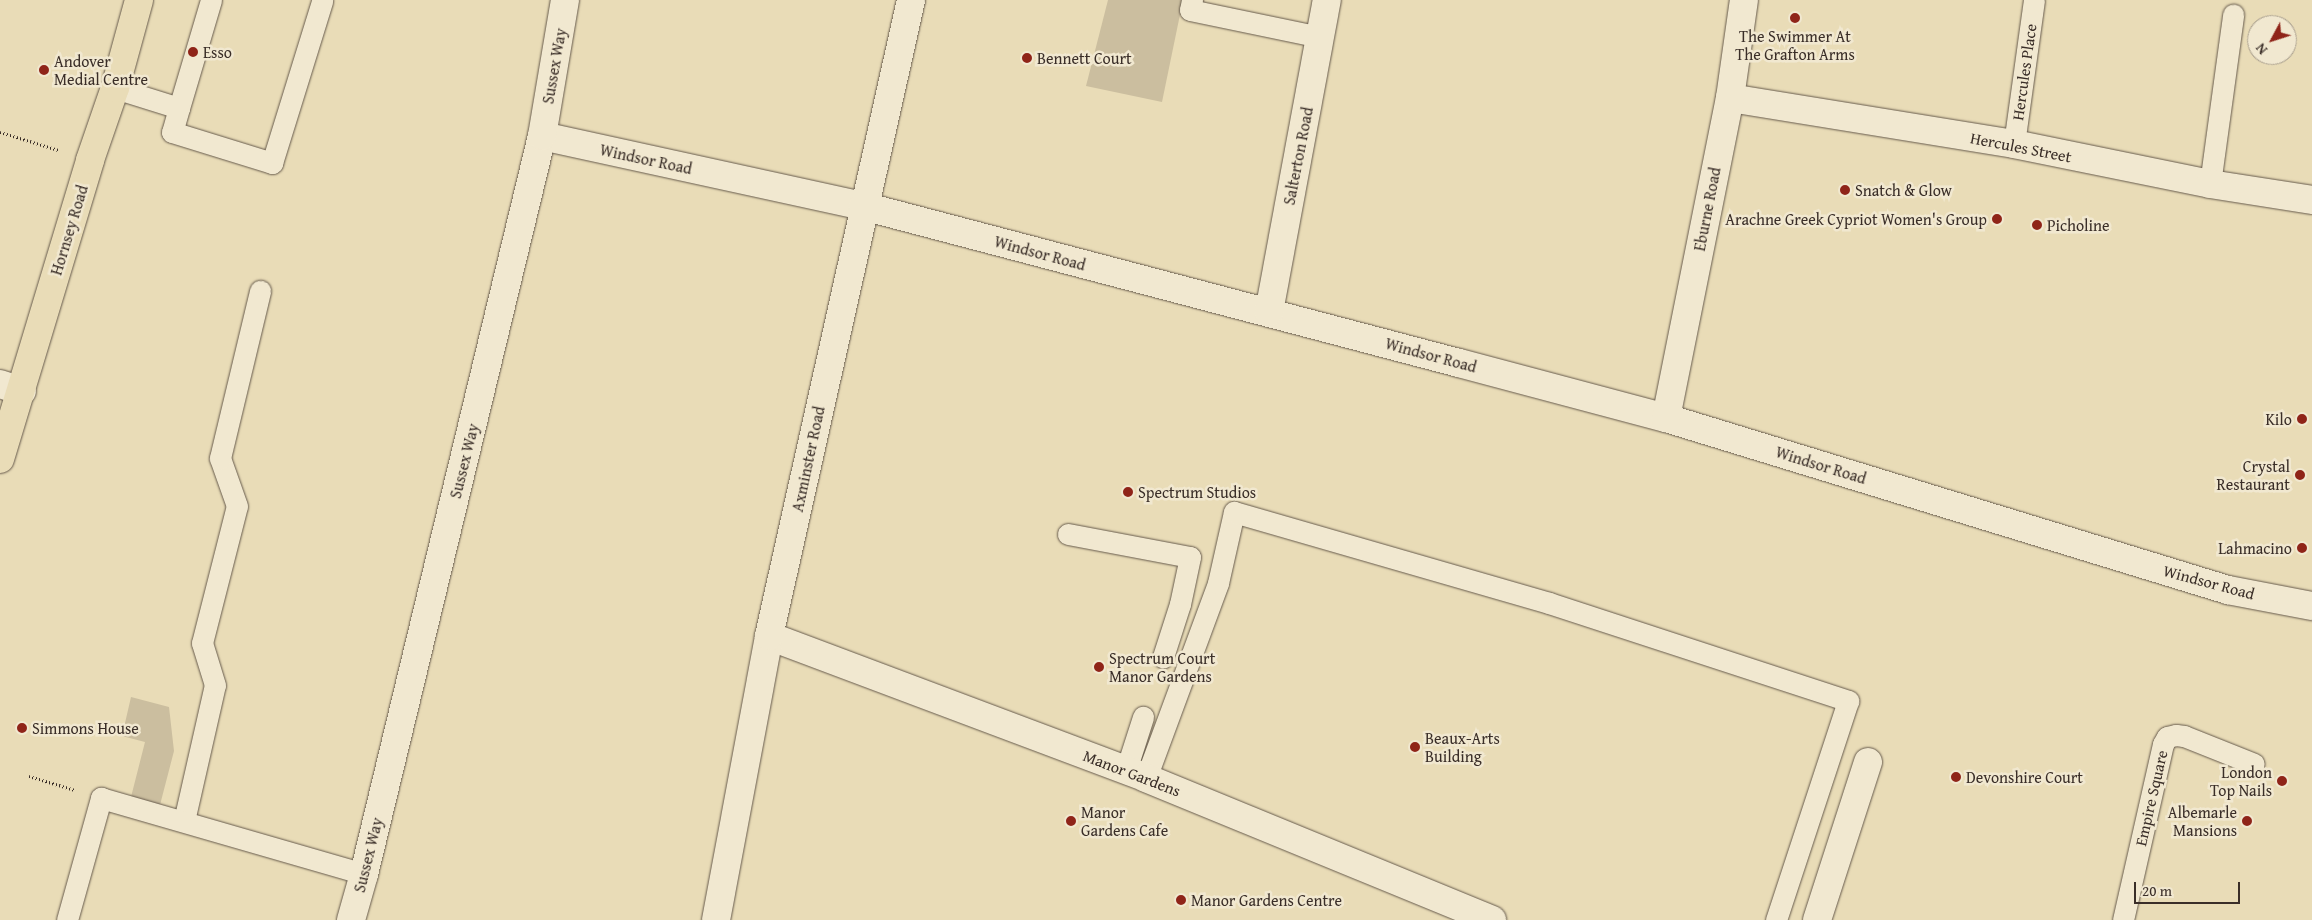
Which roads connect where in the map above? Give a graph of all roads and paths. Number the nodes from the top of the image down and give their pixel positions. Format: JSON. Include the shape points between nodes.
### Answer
{"nodes":[{"id":1,"x":139,"y":0,"type":"edge"},
{"id":2,"x":212,"y":0,"type":"edge"},
{"id":3,"x":565,"y":0,"type":"edge"},
{"id":4,"x":911,"y":0,"type":"edge"},
{"id":5,"x":1192,"y":0,"type":"edge"},
{"id":6,"x":1327,"y":0,"type":"edge"},
{"id":7,"x":2034,"y":0,"type":"edge"},
{"id":8,"x":322,"y":1,"type":"edge"},
{"id":9,"x":1743,"y":6,"type":"edge"},
{"id":10,"x":2233,"y":15,"type":"dead end"},
{"id":11,"x":1320,"y":37,"type":"junction"},
{"id":12,"x":115,"y":88,"type":"junction"},
{"id":13,"x":1730,"y":98,"type":"junction"},
{"id":14,"x":179,"y":108,"type":"junction"},
{"id":15,"x":0,"y":132,"type":"edge"},
{"id":16,"x":542,"y":136,"type":"junction"},
{"id":17,"x":2014,"y":144,"type":"junction"},
{"id":18,"x":90,"y":160,"type":"junction"},
{"id":19,"x":2210,"y":184,"type":"junction"},
{"id":20,"x":2312,"y":200,"type":"edge"},
{"id":21,"x":864,"y":206,"type":"junction"},
{"id":22,"x":260,"y":291,"type":"dead end"},
{"id":23,"x":1269,"y":312,"type":"junction"},
{"id":24,"x":11,"y":388,"type":"edge"},
{"id":25,"x":1666,"y":418,"type":"junction"},
{"id":26,"x":0,"y":459,"type":"edge"},
{"id":27,"x":1068,"y":534,"type":"dead end"},
{"id":28,"x":2312,"y":606,"type":"edge"},
{"id":29,"x":769,"y":636,"type":"junction"},
{"id":30,"x":1163,"y":657,"type":"dead end"},
{"id":31,"x":1143,"y":717,"type":"dead end"},
{"id":32,"x":1868,"y":762,"type":"dead end"},
{"id":33,"x":2254,"y":764,"type":"dead end"},
{"id":34,"x":1136,"y":774,"type":"junction"},
{"id":35,"x":29,"y":776,"type":"dead end"},
{"id":36,"x":102,"y":798,"type":"junction"},
{"id":37,"x":184,"y":821,"type":"junction"},
{"id":38,"x":364,"y":874,"type":"junction"},
{"id":39,"x":66,"y":920,"type":"edge"},
{"id":40,"x":351,"y":920,"type":"edge"},
{"id":41,"x":716,"y":920,"type":"edge"},
{"id":42,"x":1492,"y":920,"type":"edge"},
{"id":43,"x":1776,"y":920,"type":"edge"},
{"id":44,"x":1817,"y":920,"type":"edge"},
{"id":45,"x":2123,"y":920,"type":"edge"}],
"edges":[{"from":1,"to":12,"type":"main road","name":"Hornsey Road"},
{"from":2,"to":14,"type":"lane"},
{"from":3,"to":16,"type":"street","name":"Sussex Way"},
{"from":4,"to":21,"type":"street","name":"Axminster Road"},
{"from":5,"to":11,"type":"lane","via":[[1190,10]]},
{"from":6,"to":11,"type":"street","name":"Salterton Road"},
{"from":7,"to":17,"type":"lane","name":"Hercules Place"},
{"from":8,"to":14,"type":"lane","via":[[272,163],[172,132]]},
{"from":9,"to":13,"type":"street","name":"Eburne Road"},
{"from":10,"to":19,"type":"lane"},
{"from":11,"to":23,"type":"street","name":"Salterton Road"},
{"from":12,"to":14,"type":"lane"},
{"from":12,"to":18,"type":"main road","name":"Hornsey Road"},
{"from":13,"to":17,"type":"street","name":"Hercules Street"},
{"from":13,"to":25,"type":"street","name":"Eburne Road"},
{"from":15,"to":18,"type":"path"},
{"from":16,"to":21,"type":"street","name":"Windsor Road"},
{"from":16,"to":38,"type":"street","name":"Sussex Way"},
{"from":17,"to":19,"type":"street","name":"Hercules Street"},
{"from":18,"to":24,"type":"main road","name":"Hornsey Road"},
{"from":19,"to":20,"type":"street","name":"Hercules Street"},
{"from":21,"to":23,"type":"street","name":"Windsor Road"},
{"from":21,"to":29,"type":"street","name":"Axminster Road"},
{"from":22,"to":37,"type":"lane","via":[[220,458],[238,506],[202,643],[215,685]]},
{"from":23,"to":25,"type":"street","name":"Windsor Road"},
{"from":24,"to":26,"type":"main road","name":"Hornsey Road"},
{"from":25,"to":28,"type":"street","name":"Windsor Road","via":[[2228,590]]},
{"from":27,"to":30,"type":"lane","via":[[1190,557],[1180,604]]},
{"from":29,"to":34,"type":"street","name":"Manor Gardens"},
{"from":29,"to":41,"type":"street","name":"Axminster Road"},
{"from":31,"to":34,"type":"lane"},
{"from":32,"to":44,"type":"street"},
{"from":33,"to":45,"type":"lane","name":"Empire Square","via":[[2184,736],[2168,738],[2162,744]]},
{"from":34,"to":42,"type":"street","name":"Manor Gardens"},
{"from":34,"to":43,"type":"lane","via":[[1218,583],[1234,512],[1549,603],[1848,701]]},
{"from":35,"to":36,"type":"path"},
{"from":36,"to":37,"type":"lane"},
{"from":36,"to":39,"type":"lane"},
{"from":37,"to":38,"type":"lane"},
{"from":38,"to":40,"type":"street","name":"Sussex Way"}]}
